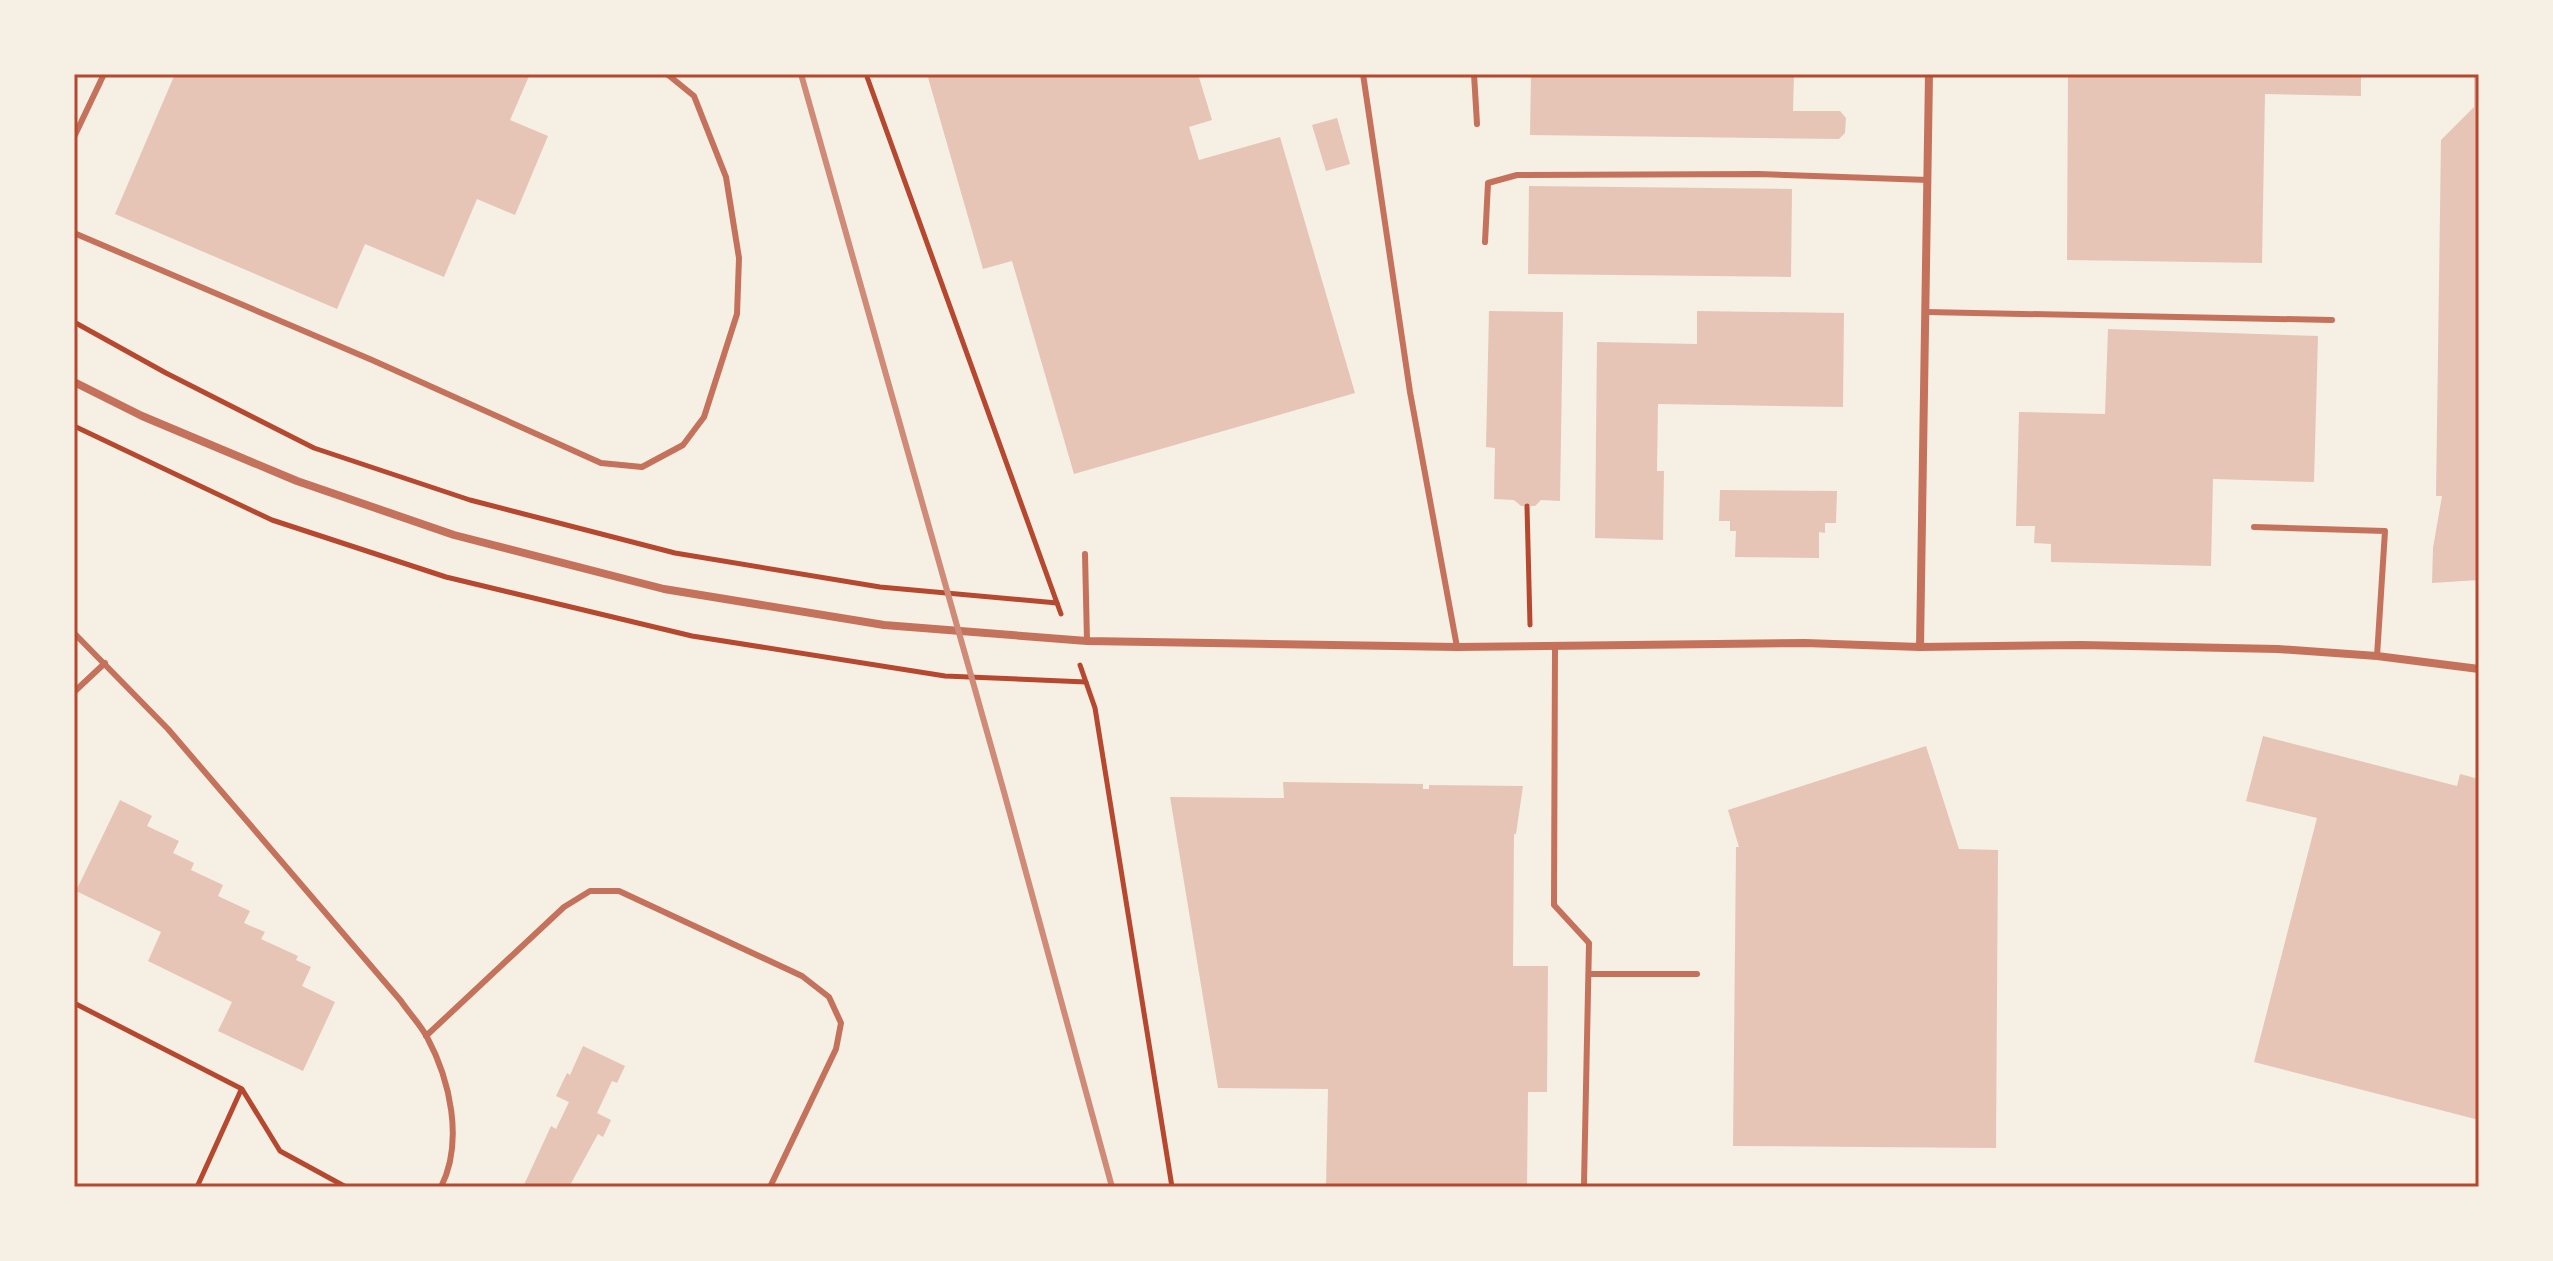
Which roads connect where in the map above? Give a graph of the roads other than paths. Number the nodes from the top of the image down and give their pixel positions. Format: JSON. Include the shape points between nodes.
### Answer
{"nodes":[{"id":1,"x":104,"y":74,"type":"edge"},
{"id":2,"x":667,"y":74,"type":"edge"},
{"id":3,"x":1363,"y":74,"type":"edge"},
{"id":4,"x":1474,"y":74,"type":"edge"},
{"id":5,"x":1929,"y":74,"type":"edge"},
{"id":6,"x":1477,"y":124,"type":"dead end"},
{"id":7,"x":74,"y":137,"type":"edge"},
{"id":8,"x":1928,"y":180,"type":"junction"},
{"id":9,"x":74,"y":233,"type":"edge"},
{"id":10,"x":1485,"y":242,"type":"dead end"},
{"id":11,"x":1926,"y":312,"type":"junction"},
{"id":12,"x":2332,"y":320,"type":"dead end"},
{"id":13,"x":74,"y":382,"type":"edge"},
{"id":14,"x":2254,"y":527,"type":"dead end"},
{"id":15,"x":1085,"y":554,"type":"dead end"},
{"id":16,"x":74,"y":633,"type":"edge"},
{"id":17,"x":1087,"y":641,"type":"junction"},
{"id":18,"x":1555,"y":646,"type":"junction"},
{"id":19,"x":1457,"y":647,"type":"junction"},
{"id":20,"x":1920,"y":647,"type":"junction"},
{"id":21,"x":2377,"y":656,"type":"junction"},
{"id":22,"x":105,"y":663,"type":"junction"},
{"id":23,"x":2479,"y":669,"type":"edge"},
{"id":24,"x":74,"y":692,"type":"edge"},
{"id":25,"x":1589,"y":974,"type":"junction"},
{"id":26,"x":1697,"y":974,"type":"dead end"},
{"id":27,"x":426,"y":1036,"type":"junction"},
{"id":28,"x":1584,"y":1184,"type":"dead end"},
{"id":29,"x":441,"y":1187,"type":"edge"},
{"id":30,"x":770,"y":1187,"type":"edge"}],
"edges":[{"from":1,"to":7,"type":"lane"},
{"from":2,"to":9,"type":"lane","via":[[694,96],[726,177],[739,258],[737,314],[704,417],[683,445],[642,467],[601,463]]},
{"from":3,"to":19,"type":"lane","via":[[1410,392]]},
{"from":4,"to":6,"type":"lane"},
{"from":5,"to":8,"type":"street"},
{"from":8,"to":10,"type":"lane","via":[[1517,175],[1488,183]]},
{"from":8,"to":11,"type":"street"},
{"from":11,"to":12,"type":"lane"},
{"from":11,"to":20,"type":"street"},
{"from":13,"to":17,"type":"street","via":[[297,481],[484,543],[680,591],[884,625]]},
{"from":14,"to":21,"type":"lane","via":[[2385,531]]},
{"from":15,"to":17,"type":"lane"},
{"from":16,"to":22,"type":"lane"},
{"from":17,"to":19,"type":"street"},
{"from":18,"to":19,"type":"street"},
{"from":18,"to":20,"type":"street"},
{"from":18,"to":25,"type":"lane","via":[[1554,905],[1589,943]]},
{"from":20,"to":21,"type":"street","via":[[2247,648]]},
{"from":21,"to":23,"type":"street"},
{"from":22,"to":24,"type":"lane"},
{"from":22,"to":27,"type":"lane","via":[[168,729]]},
{"from":25,"to":26,"type":"lane"},
{"from":25,"to":28,"type":"lane"},
{"from":27,"to":29,"type":"lane","via":[[448,1091],[454,1130]]},
{"from":27,"to":30,"type":"lane","via":[[564,907],[590,891],[619,891],[802,976],[829,997],[841,1023],[836,1049]]}]}
